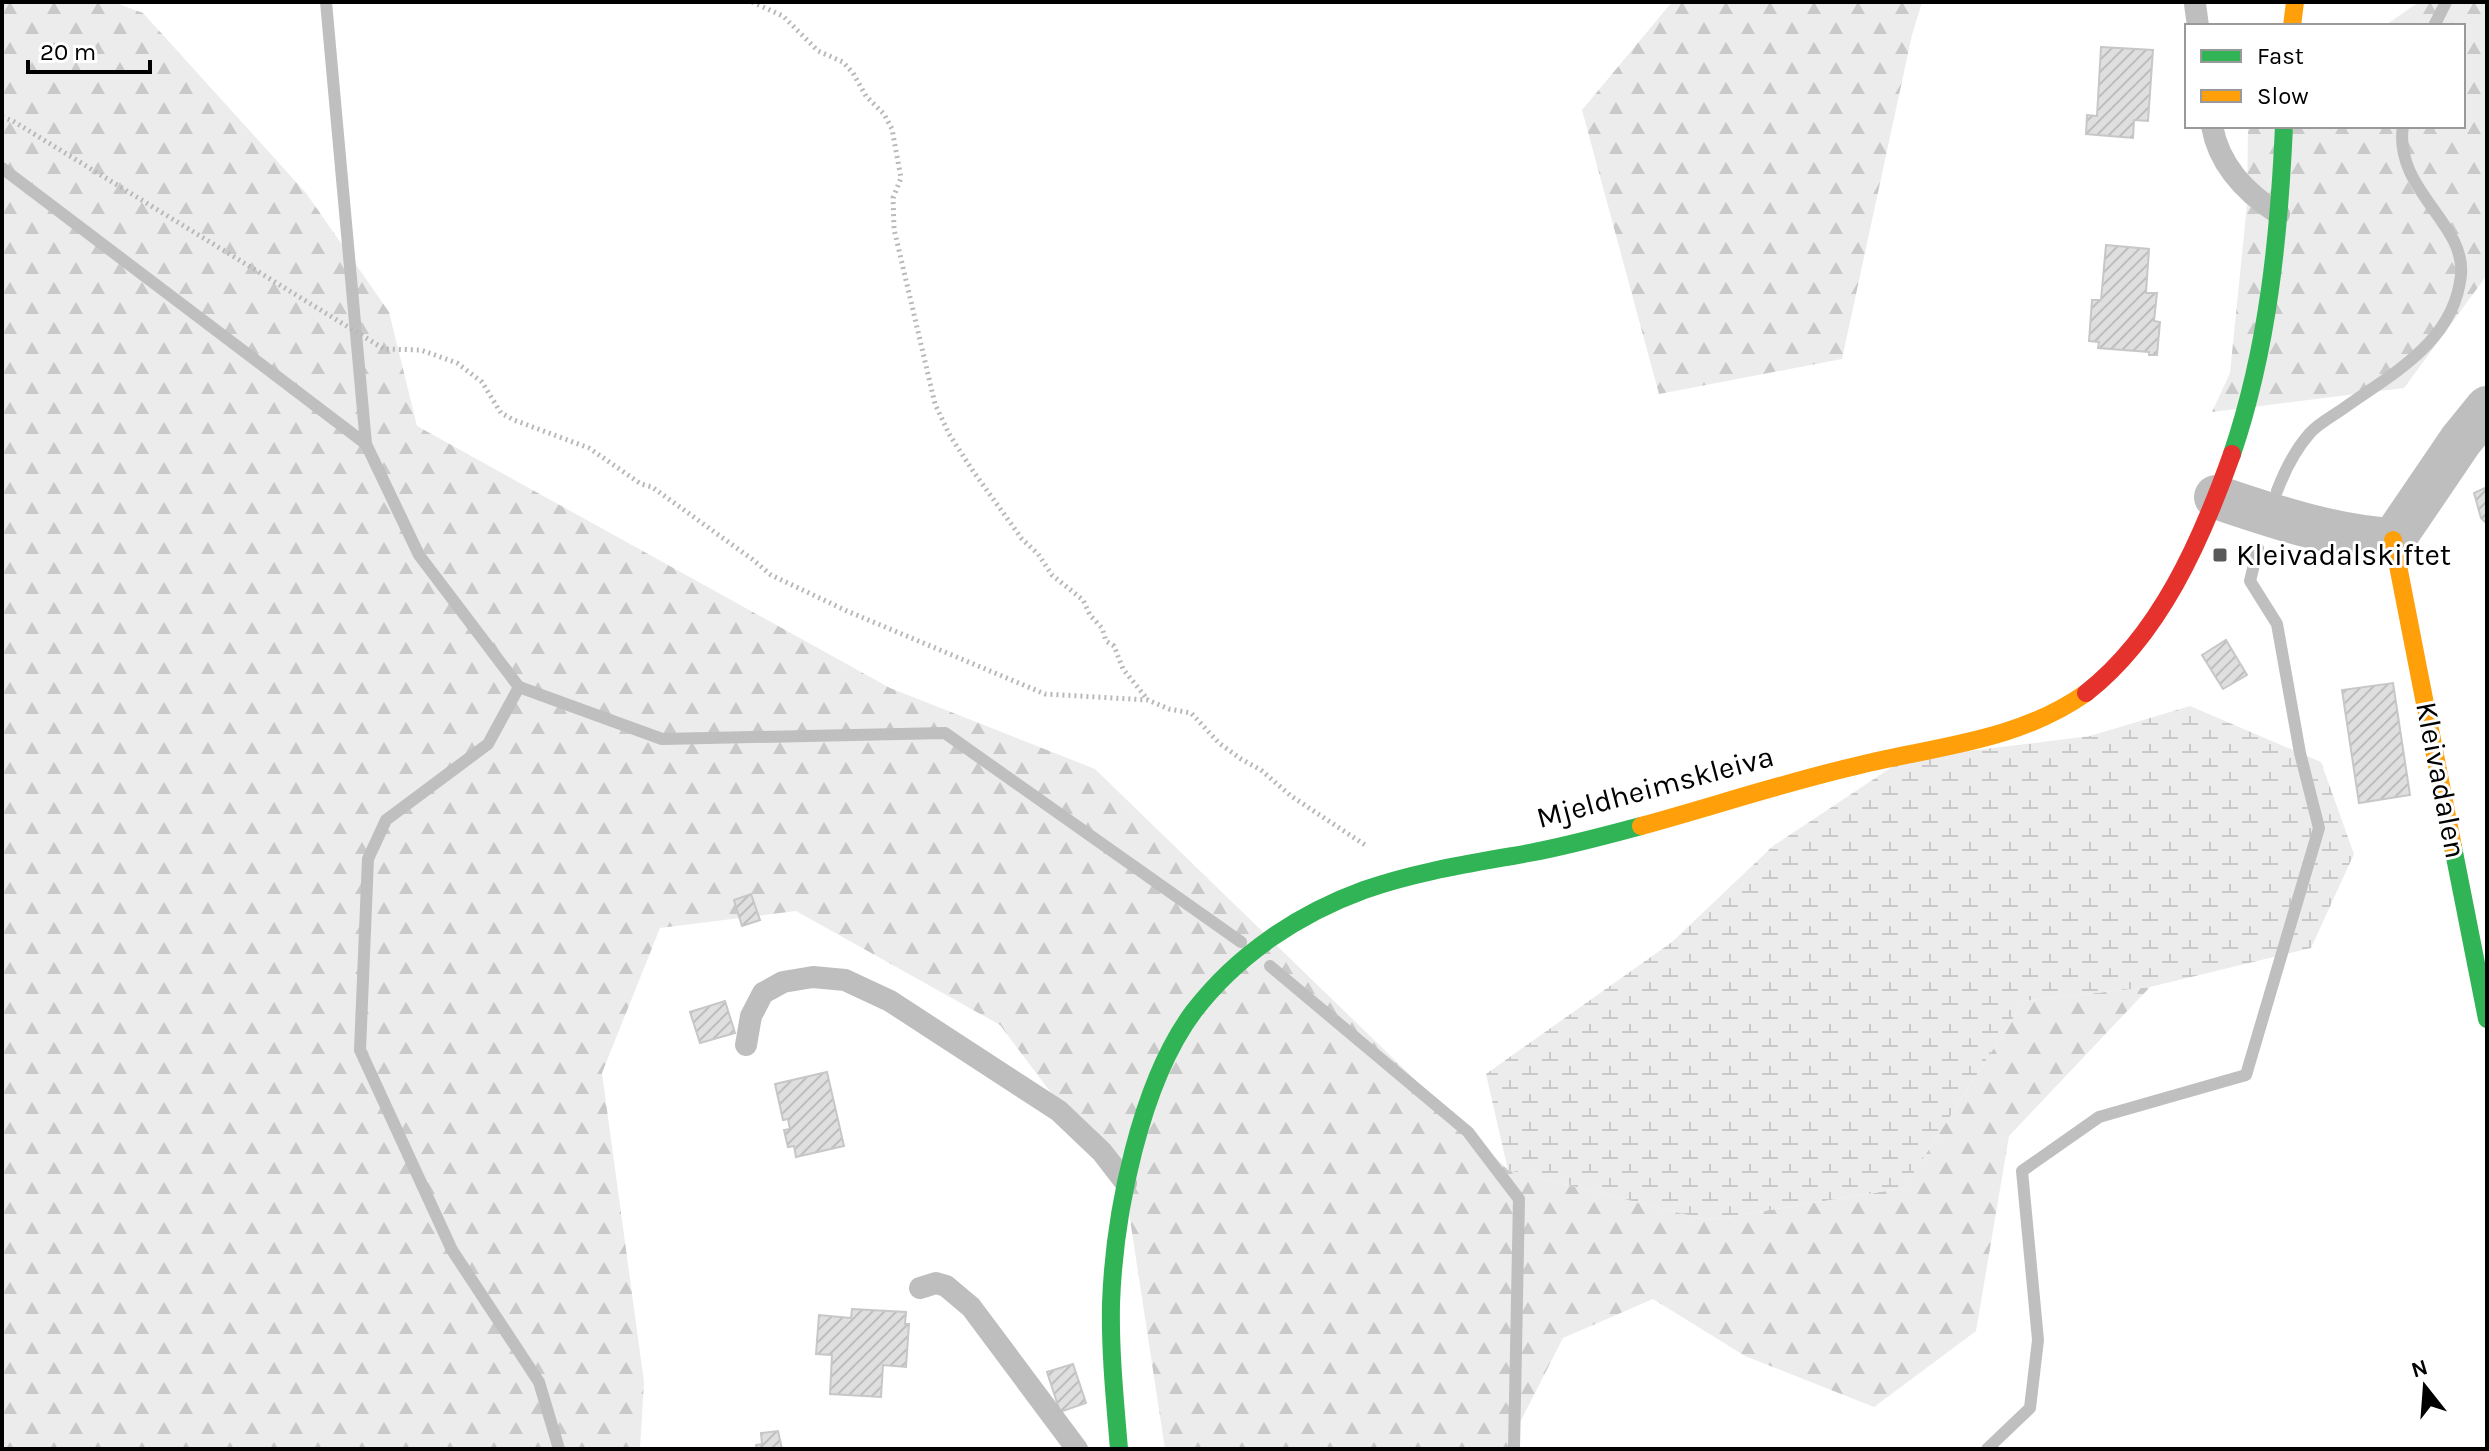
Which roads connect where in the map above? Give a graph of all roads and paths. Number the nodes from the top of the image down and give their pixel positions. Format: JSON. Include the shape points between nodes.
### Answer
{"nodes":[{"id":1,"x":752,"y":2,"type":"edge"},
{"id":2,"x":2295,"y":2,"type":"edge"},
{"id":3,"x":2292,"y":24,"type":"edge"},
{"id":4,"x":2,"y":117,"type":"edge"},
{"id":5,"x":2212,"y":128,"type":"edge"},
{"id":6,"x":2284,"y":128,"type":"edge"},
{"id":7,"x":2279,"y":214,"type":"junction"},
{"id":8,"x":2487,"y":408,"type":"edge"},
{"id":9,"x":2216,"y":497,"type":"junction"},
{"id":10,"x":2393,"y":540,"type":"junction"},
{"id":11,"x":1148,"y":700,"type":"junction"},
{"id":12,"x":1412,"y":876,"type":"junction"},
{"id":13,"x":2487,"y":1019,"type":"edge"},
{"id":14,"x":746,"y":1045,"type":"dead end"},
{"id":15,"x":1126,"y":1183,"type":"junction"},
{"id":16,"x":920,"y":1288,"type":"dead end"},
{"id":17,"x":1077,"y":1449,"type":"edge"},
{"id":18,"x":1119,"y":1449,"type":"edge"}],
"edges":[{"from":1,"to":11,"type":"path","via":[[783,16],[818,51],[843,62],[884,114],[901,178],[893,198],[894,229],[935,404],[973,471],[1052,575],[1083,600],[1123,669]]},
{"from":2,"to":3,"type":"main road"},
{"from":4,"to":11,"type":"path","via":[[384,349],[421,350],[457,363],[482,382],[501,413],[589,448],[652,487],[771,575],[1045,694]]},
{"from":5,"to":7,"type":"lane","via":[[2234,178]]},
{"from":6,"to":7,"type":"main road","name":"Mjeldheimskleiva"},
{"from":7,"to":9,"type":"main road","name":"Mjeldheimskleiva","via":[[2274,270],[2251,386]]},
{"from":8,"to":10,"type":"street"},
{"from":9,"to":10,"type":"street","via":[[2299,525]]},
{"from":9,"to":12,"type":"main road","name":"Mjeldheimskleiva","via":[[2175,584],[2139,637],[2089,690],[2059,712],[1987,739],[1854,766],[1554,848]]},
{"from":10,"to":13,"type":"main road","name":"Kleivadalen"},
{"from":11,"to":12,"type":"path","via":[[1191,713],[1219,743]]},
{"from":12,"to":15,"type":"main road","name":"Mjeldheimskleiva","via":[[1364,890],[1294,923],[1241,962],[1215,989],[1193,1013],[1157,1082]]},
{"from":14,"to":15,"type":"lane","via":[[751,1016],[763,993],[783,982],[813,977],[845,980],[890,1001],[1059,1111]]},
{"from":15,"to":18,"type":"main road","name":"Mjeldheimskleiva","via":[[1112,1283]]},
{"from":16,"to":17,"type":"lane","via":[[946,1286],[971,1307]]}]}
